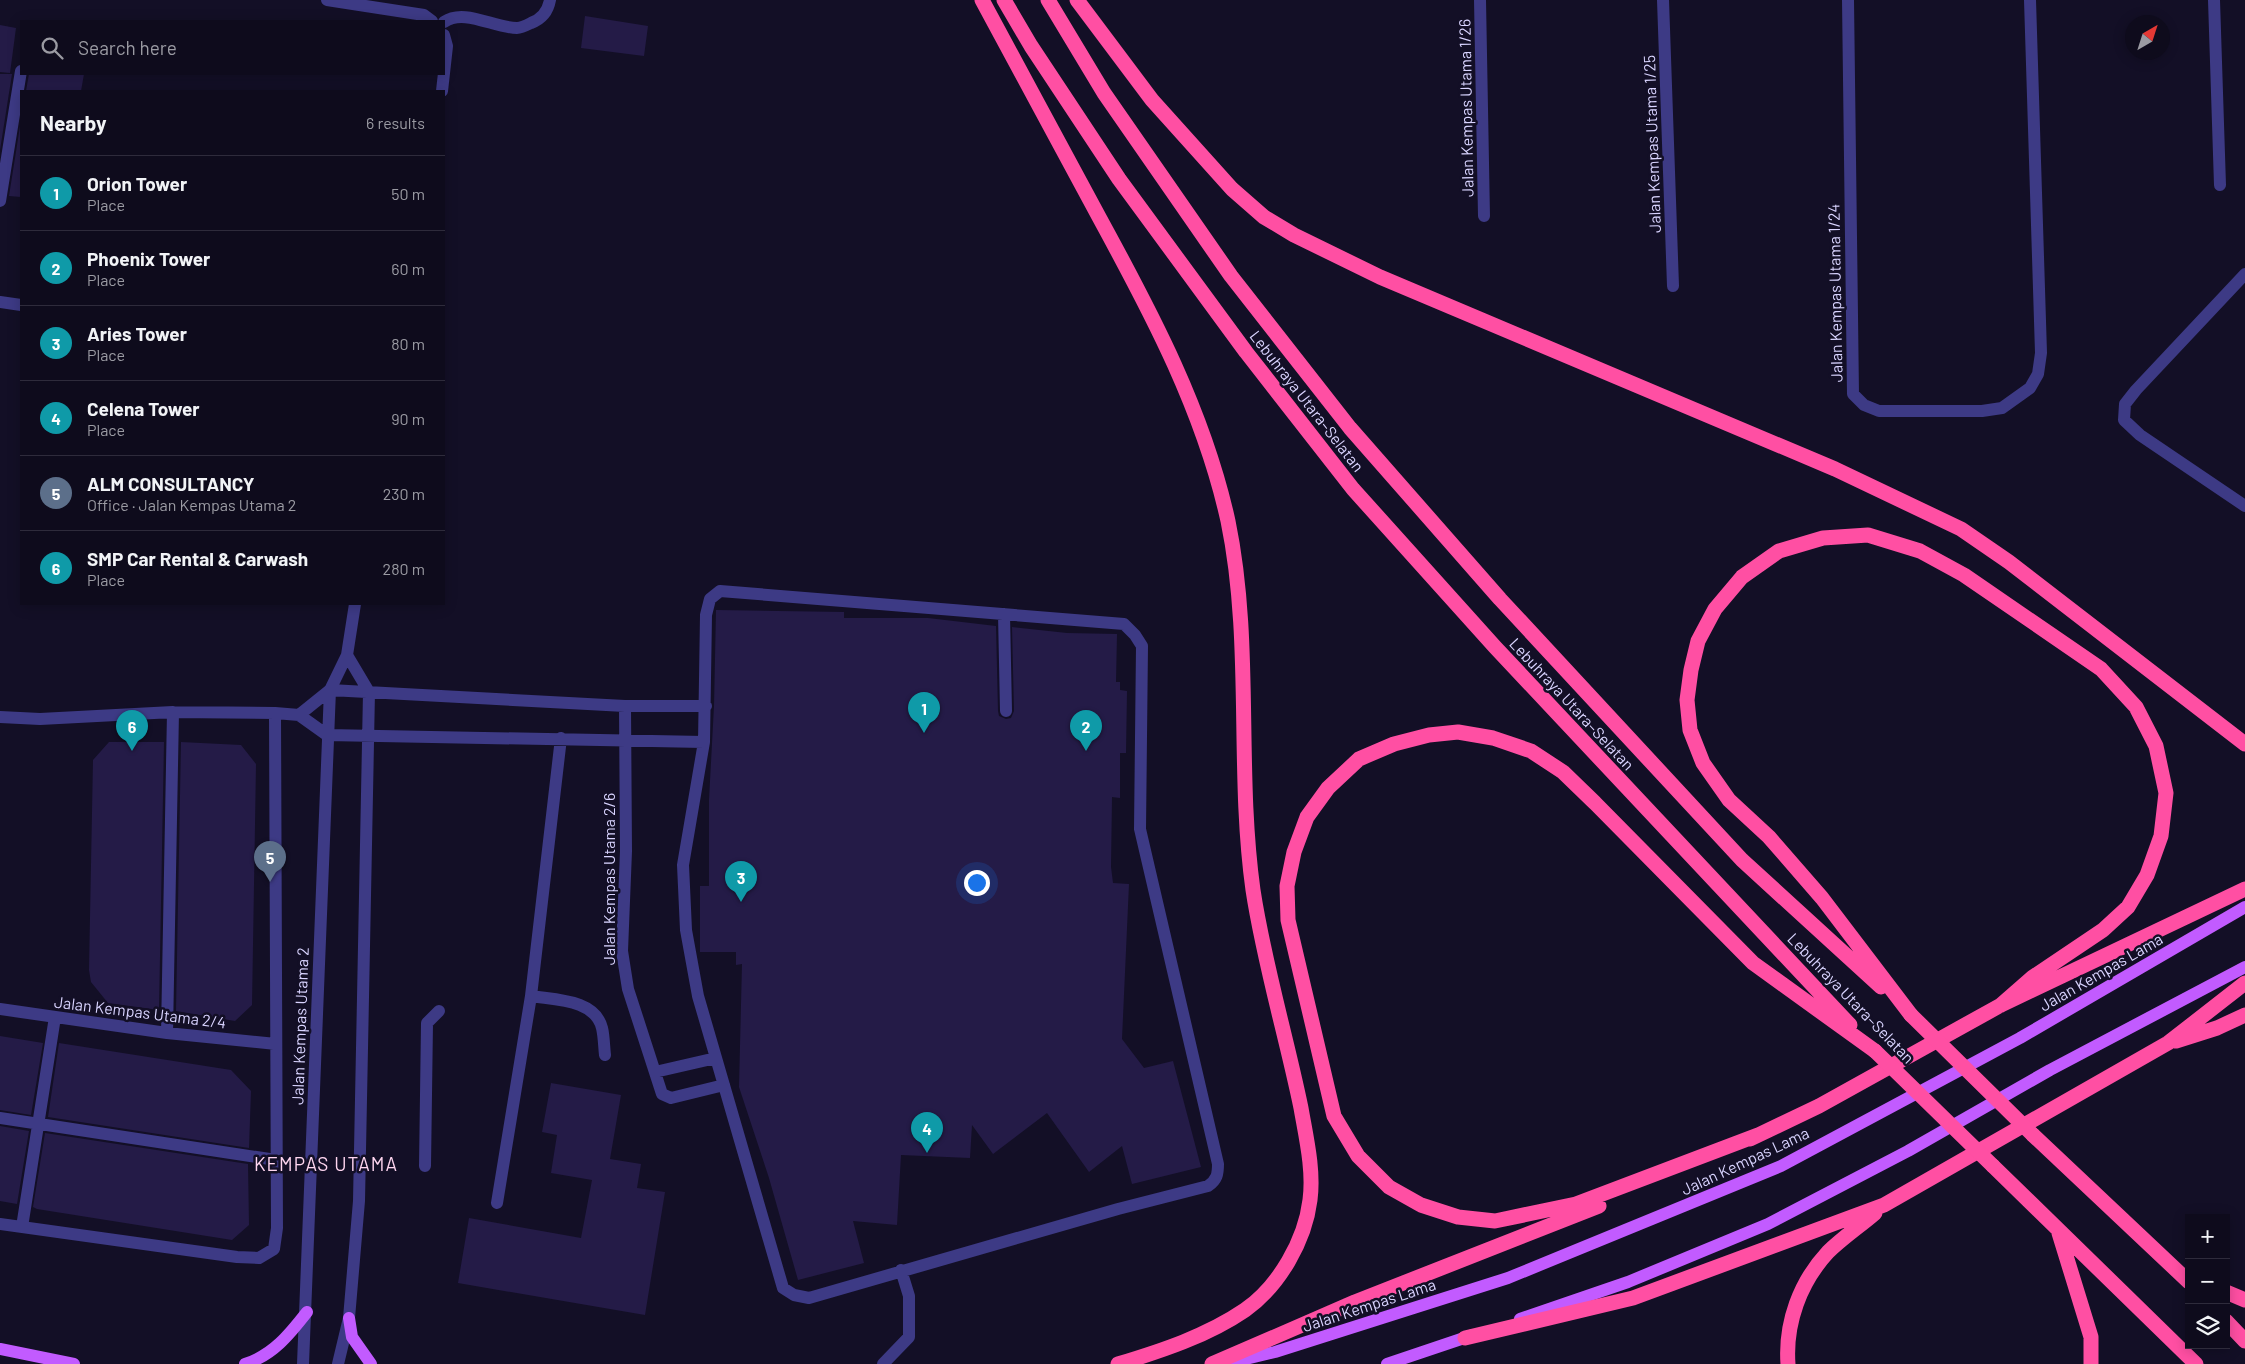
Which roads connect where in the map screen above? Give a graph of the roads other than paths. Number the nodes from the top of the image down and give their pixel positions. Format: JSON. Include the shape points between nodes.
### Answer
{"nodes":[{"id":1,"x":327,"y":0,"type":"edge"},
{"id":2,"x":550,"y":0,"type":"edge"},
{"id":3,"x":982,"y":0,"type":"edge"},
{"id":4,"x":1004,"y":0,"type":"edge"},
{"id":5,"x":1048,"y":0,"type":"edge"},
{"id":6,"x":1077,"y":0,"type":"edge"},
{"id":7,"x":1480,"y":0,"type":"edge"},
{"id":8,"x":1663,"y":0,"type":"edge"},
{"id":9,"x":1848,"y":0,"type":"edge"},
{"id":10,"x":2030,"y":0,"type":"edge"},
{"id":11,"x":2214,"y":0,"type":"edge"},
{"id":12,"x":431,"y":20,"type":"edge"},
{"id":13,"x":445,"y":22,"type":"edge"},
{"id":14,"x":445,"y":39,"type":"edge"},
{"id":15,"x":445,"y":64,"type":"edge"},
{"id":16,"x":20,"y":75,"type":"edge"},
{"id":17,"x":444,"y":75,"type":"edge"},
{"id":18,"x":442,"y":90,"type":"edge"},
{"id":19,"x":2220,"y":185,"type":"dead end"},
{"id":20,"x":0,"y":201,"type":"edge"},
{"id":21,"x":1484,"y":216,"type":"dead end"},
{"id":22,"x":2245,"y":274,"type":"edge"},
{"id":23,"x":1673,"y":286,"type":"dead end"},
{"id":24,"x":0,"y":302,"type":"edge"},
{"id":25,"x":20,"y":305,"type":"edge"},
{"id":26,"x":2245,"y":506,"type":"edge"},
{"id":27,"x":355,"y":605,"type":"edge"},
{"id":28,"x":1004,"y":614,"type":"junction"},
{"id":29,"x":347,"y":655,"type":"junction"},
{"id":30,"x":330,"y":690,"type":"junction"},
{"id":31,"x":369,"y":692,"type":"junction"},
{"id":32,"x":625,"y":706,"type":"junction"},
{"id":33,"x":706,"y":706,"type":"junction"},
{"id":34,"x":1006,"y":711,"type":"dead end"},
{"id":35,"x":173,"y":712,"type":"junction"},
{"id":36,"x":275,"y":713,"type":"junction"},
{"id":37,"x":299,"y":715,"type":"junction"},
{"id":38,"x":0,"y":717,"type":"edge"},
{"id":39,"x":368,"y":734,"type":"junction"},
{"id":40,"x":327,"y":735,"type":"junction"},
{"id":41,"x":561,"y":738,"type":"junction"},
{"id":42,"x":624,"y":741,"type":"junction"},
{"id":43,"x":704,"y":742,"type":"junction"},
{"id":44,"x":2245,"y":744,"type":"edge"},
{"id":45,"x":2245,"y":890,"type":"edge"},
{"id":46,"x":2245,"y":908,"type":"edge"},
{"id":47,"x":2245,"y":967,"type":"edge"},
{"id":48,"x":2245,"y":983,"type":"edge"},
{"id":49,"x":530,"y":996,"type":"junction"},
{"id":50,"x":2001,"y":1005,"type":"junction"},
{"id":51,"x":0,"y":1009,"type":"edge"},
{"id":52,"x":439,"y":1011,"type":"dead end"},
{"id":53,"x":1911,"y":1015,"type":"junction"},
{"id":54,"x":2245,"y":1015,"type":"edge"},
{"id":55,"x":55,"y":1018,"type":"junction"},
{"id":56,"x":168,"y":1033,"type":"junction"},
{"id":57,"x":2168,"y":1043,"type":"junction"},
{"id":58,"x":276,"y":1044,"type":"junction"},
{"id":59,"x":1875,"y":1051,"type":"junction"},
{"id":60,"x":604,"y":1056,"type":"dead end"},
{"id":61,"x":716,"y":1058,"type":"junction"},
{"id":62,"x":656,"y":1072,"type":"junction"},
{"id":63,"x":724,"y":1085,"type":"junction"},
{"id":64,"x":0,"y":1118,"type":"edge"},
{"id":65,"x":37,"y":1124,"type":"junction"},
{"id":66,"x":1758,"y":1135,"type":"junction"},
{"id":67,"x":276,"y":1160,"type":"junction"},
{"id":68,"x":425,"y":1166,"type":"dead end"},
{"id":69,"x":497,"y":1204,"type":"dead end"},
{"id":70,"x":1884,"y":1205,"type":"junction"},
{"id":71,"x":0,"y":1224,"type":"edge"},
{"id":72,"x":22,"y":1227,"type":"junction"},
{"id":73,"x":2057,"y":1229,"type":"junction"},
{"id":74,"x":901,"y":1270,"type":"junction"},
{"id":75,"x":2185,"y":1275,"type":"edge"},
{"id":76,"x":2230,"y":1294,"type":"edge"},
{"id":77,"x":2245,"y":1300,"type":"edge"},
{"id":78,"x":307,"y":1312,"type":"junction"},
{"id":79,"x":349,"y":1318,"type":"junction"},
{"id":80,"x":2230,"y":1325,"type":"edge"},
{"id":81,"x":1465,"y":1338,"type":"junction"},
{"id":82,"x":2245,"y":1341,"type":"edge"},
{"id":83,"x":0,"y":1349,"type":"edge"},
{"id":84,"x":74,"y":1364,"type":"edge"},
{"id":85,"x":245,"y":1364,"type":"edge"},
{"id":86,"x":303,"y":1364,"type":"edge"},
{"id":87,"x":338,"y":1364,"type":"edge"},
{"id":88,"x":371,"y":1364,"type":"edge"},
{"id":89,"x":883,"y":1364,"type":"edge"},
{"id":90,"x":1118,"y":1364,"type":"edge"},
{"id":91,"x":1212,"y":1364,"type":"edge"},
{"id":92,"x":1224,"y":1364,"type":"edge"},
{"id":93,"x":1387,"y":1364,"type":"edge"},
{"id":94,"x":1788,"y":1364,"type":"edge"},
{"id":95,"x":2091,"y":1364,"type":"edge"},
{"id":96,"x":2196,"y":1364,"type":"edge"}],
"edges":[{"from":1,"to":12,"type":"street","via":[[424,15]]},
{"from":2,"to":13,"type":"street","via":[[538,20],[518,28],[471,18]]},
{"from":3,"to":90,"type":"highway","via":[[1147,304],[1179,373],[1215,470],[1236,575],[1248,851],[1262,939],[1307,1142],[1311,1184],[1305,1222],[1283,1269],[1266,1290],[1248,1308],[1222,1324],[1151,1354]]},
{"from":4,"to":59,"type":"highway","name":"Lebuhraya Utara–Selatan","via":[[1119,179],[1246,352],[1353,489],[1495,648]]},
{"from":5,"to":53,"type":"highway","name":"Lebuhraya Utara–Selatan","via":[[1104,93],[1231,276],[1350,428],[1500,599],[1742,860]]},
{"from":6,"to":44,"type":"highway","via":[[1164,114],[1232,189],[1264,217],[1380,277],[1835,468],[1961,529],[2009,562]]},
{"from":7,"to":21,"type":"street","name":"Jalan Kempas Utama 1/26"},
{"from":8,"to":23,"type":"street","name":"Jalan Kempas Utama 1/25"},
{"from":9,"to":10,"type":"street","name":"Jalan Kempas Utama 1/24","via":[[1853,394],[1864,405],[1879,411],[1982,411],[2002,408],[2030,388],[2038,374],[2041,353]]},
{"from":11,"to":19,"type":"street"},
{"from":14,"to":15,"type":"street"},
{"from":16,"to":20,"type":"street"},
{"from":17,"to":18,"type":"street"},
{"from":22,"to":26,"type":"street","via":[[2136,390],[2125,404],[2124,420],[2140,436]]},
{"from":24,"to":25,"type":"street"},
{"from":27,"to":29,"type":"street"},
{"from":28,"to":33,"type":"street","via":[[720,591],[710,599],[706,615]]},
{"from":28,"to":34,"type":"street"},
{"from":28,"to":74,"type":"street","via":[[1124,624],[1142,646],[1140,829],[1218,1172],[1214,1182],[1208,1186]]},
{"from":29,"to":30,"type":"street"},
{"from":29,"to":31,"type":"street"},
{"from":30,"to":31,"type":"street"},
{"from":30,"to":37,"type":"street"},
{"from":30,"to":40,"type":"street","name":"Jalan Kempas Utama 2"},
{"from":31,"to":32,"type":"street"},
{"from":31,"to":39,"type":"street"},
{"from":32,"to":33,"type":"street"},
{"from":32,"to":42,"type":"street","name":"Jalan Kempas Utama 2/6"},
{"from":33,"to":43,"type":"street"},
{"from":35,"to":36,"type":"street"},
{"from":35,"to":38,"type":"street","via":[[40,719]]},
{"from":35,"to":56,"type":"street"},
{"from":36,"to":37,"type":"street"},
{"from":36,"to":58,"type":"street"},
{"from":37,"to":40,"type":"street"},
{"from":39,"to":40,"type":"street"},
{"from":39,"to":41,"type":"street"},
{"from":39,"to":79,"type":"street","via":[[359,1201]]},
{"from":40,"to":78,"type":"street","name":"Jalan Kempas Utama 2"},
{"from":41,"to":42,"type":"street"},
{"from":41,"to":49,"type":"street"},
{"from":42,"to":43,"type":"street"},
{"from":42,"to":62,"type":"street","name":"Jalan Kempas Utama 2/6","via":[[626,852],[622,951],[628,988]]},
{"from":43,"to":61,"type":"street","via":[[683,865],[686,930],[698,996]]},
{"from":45,"to":50,"type":"highway"},
{"from":46,"to":92,"type":"main road","name":"Jalan Kempas Lama","via":[[2020,1038],[1781,1166],[1508,1278],[1275,1352]]},
{"from":47,"to":81,"type":"main road","via":[[1768,1224],[1628,1282]]},
{"from":48,"to":57,"type":"highway"},
{"from":49,"to":60,"type":"street","via":[[581,1005],[592,1011],[602,1028]]},
{"from":49,"to":69,"type":"street"},
{"from":50,"to":53,"type":"highway","via":[[2033,977],[2103,930],[2128,907],[2147,875],[2161,836],[2166,793],[2156,746],[2136,707],[2101,669],[1964,575],[1920,551],[1868,535],[1823,538],[1779,551],[1742,577],[1715,609],[1698,640],[1691,670],[1687,700],[1690,730],[1703,763],[1729,800],[1769,837],[1822,898]]},
{"from":50,"to":66,"type":"highway","via":[[1819,1106]]},
{"from":51,"to":55,"type":"street","name":"Jalan Kempas Utama 2/4"},
{"from":52,"to":68,"type":"street","via":[[427,1023]]},
{"from":53,"to":75,"type":"highway","name":"Lebuhraya Utara–Selatan","bridge":true,"via":[[2033,1135]]},
{"from":54,"to":57,"type":"highway","via":[[2217,1028]]},
{"from":55,"to":56,"type":"street","name":"Jalan Kempas Utama 2/4"},
{"from":55,"to":65,"type":"street"},
{"from":56,"to":58,"type":"street","name":"Jalan Kempas Utama 2/4"},
{"from":57,"to":70,"type":"highway"},
{"from":58,"to":67,"type":"street"},
{"from":59,"to":66,"type":"highway","via":[[1753,963],[1589,796],[1563,772],[1531,751],[1493,738],[1458,732],[1428,734],[1359,759],[1328,788],[1307,817],[1294,852],[1287,886],[1288,920],[1334,1116],[1358,1156],[1389,1187],[1421,1206],[1458,1217],[1494,1221],[1576,1204]]},
{"from":59,"to":73,"type":"highway","name":"Lebuhraya Utara–Selatan","bridge":true},
{"from":61,"to":62,"type":"street"},
{"from":61,"to":63,"type":"street"},
{"from":62,"to":63,"type":"street","name":"Jalan Kempas Utama 2/6","via":[[662,1094],[668,1097]]},
{"from":63,"to":74,"type":"street","via":[[783,1288],[808,1298]]},
{"from":64,"to":65,"type":"street"},
{"from":65,"to":67,"type":"street"},
{"from":65,"to":72,"type":"street"},
{"from":66,"to":91,"type":"highway","via":[[1557,1224],[1356,1302]]},
{"from":67,"to":72,"type":"street","via":[[277,1228],[274,1249],[259,1258]]},
{"from":70,"to":81,"type":"highway","via":[[1633,1298]]},
{"from":70,"to":94,"type":"highway","via":[[1829,1252],[1809,1275],[1794,1309],[1786,1343]]},
{"from":71,"to":72,"type":"street"},
{"from":73,"to":95,"type":"highway","via":[[2091,1337]]},
{"from":73,"to":96,"type":"highway","name":"Lebuhraya Utara–Selatan"},
{"from":74,"to":89,"type":"street","via":[[909,1296],[909,1336]]},
{"from":76,"to":77,"type":"highway"},
{"from":78,"to":85,"type":"main road","via":[[278,1346],[260,1359]]},
{"from":78,"to":86,"type":"street","name":"Jalan Kempas Utama 2"},
{"from":79,"to":87,"type":"street"},
{"from":79,"to":88,"type":"main road","via":[[352,1338]]},
{"from":80,"to":82,"type":"highway"},
{"from":81,"to":93,"type":"main road"},
{"from":83,"to":84,"type":"main road"}]}
